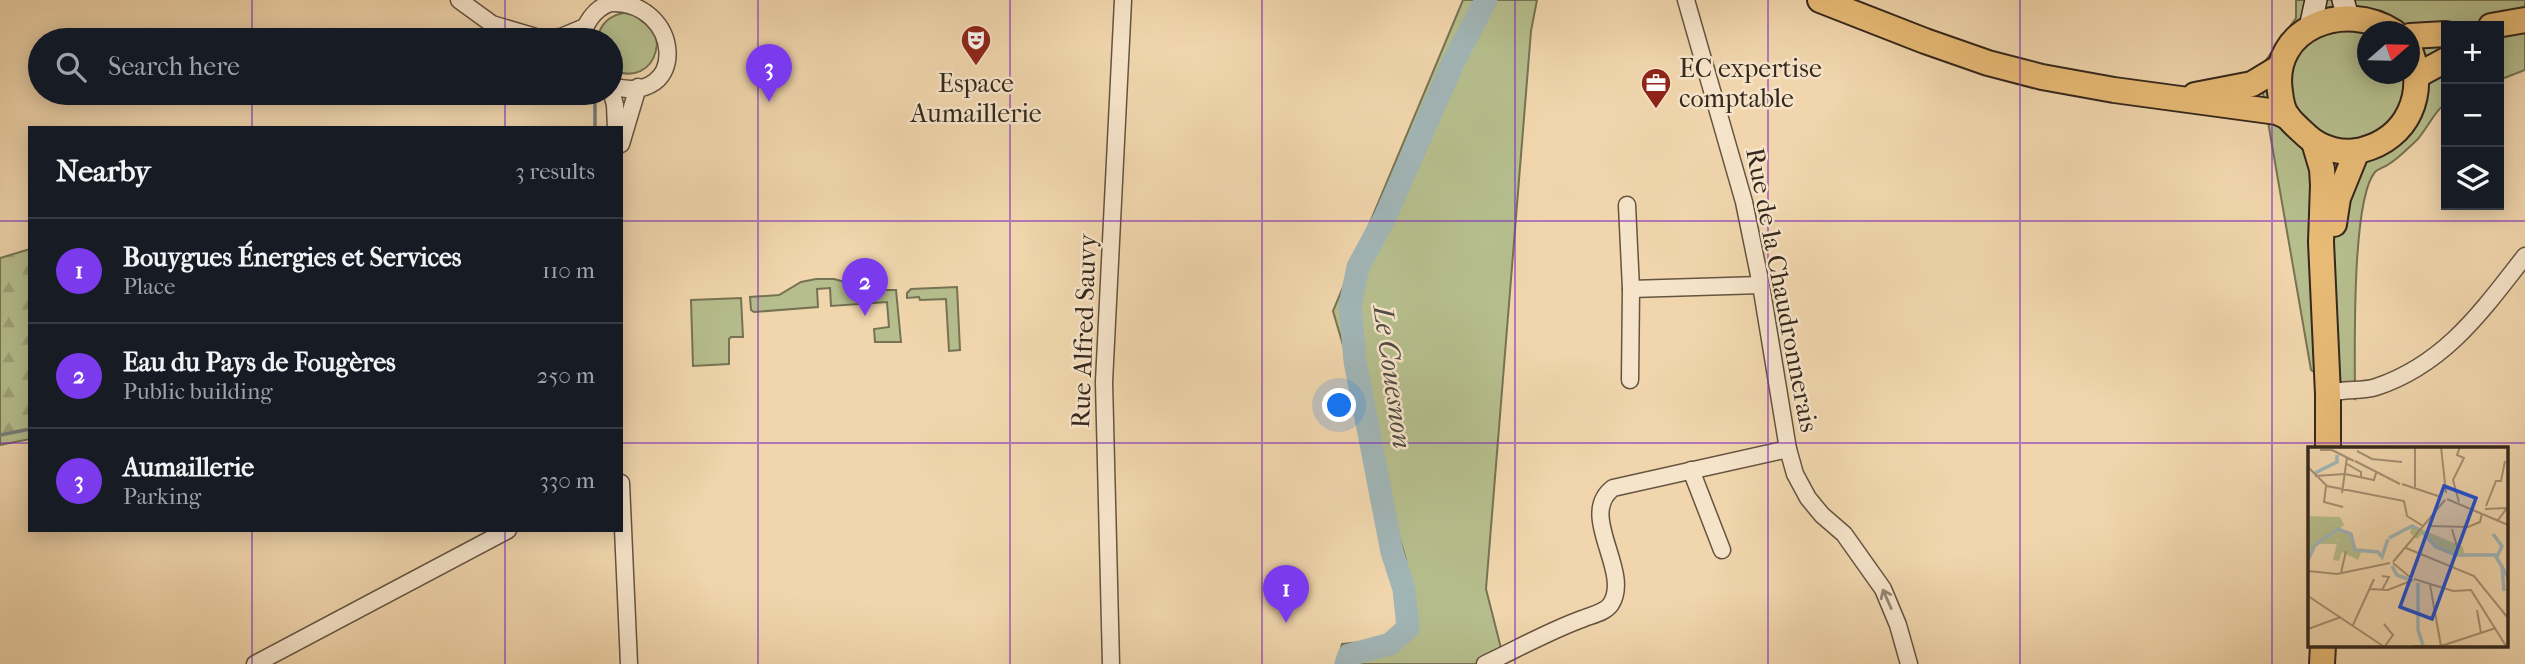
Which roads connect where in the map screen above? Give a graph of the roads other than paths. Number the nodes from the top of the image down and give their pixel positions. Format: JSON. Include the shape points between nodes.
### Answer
{"nodes":[{"id":1,"x":459,"y":0,"type":"edge"},
{"id":2,"x":1123,"y":0,"type":"edge"},
{"id":3,"x":1686,"y":0,"type":"edge"},
{"id":4,"x":1820,"y":0,"type":"edge"},
{"id":5,"x":638,"y":1,"type":"edge"},
{"id":6,"x":607,"y":2,"type":"edge"},
{"id":7,"x":2345,"y":6,"type":"edge"},
{"id":8,"x":2314,"y":12,"type":"edge"},
{"id":9,"x":2380,"y":21,"type":"edge"},
{"id":10,"x":2525,"y":22,"type":"edge"},
{"id":11,"x":2504,"y":24,"type":"edge"},
{"id":12,"x":502,"y":28,"type":"edge"},
{"id":13,"x":586,"y":28,"type":"edge"},
{"id":14,"x":2504,"y":33,"type":"edge"},
{"id":15,"x":2441,"y":34,"type":"edge"},
{"id":16,"x":2420,"y":35,"type":"edge"},
{"id":17,"x":2441,"y":63,"type":"edge"},
{"id":18,"x":2280,"y":67,"type":"junction"},
{"id":19,"x":2420,"y":74,"type":"edge"},
{"id":20,"x":2416,"y":84,"type":"edge"},
{"id":21,"x":638,"y":87,"type":"junction"},
{"id":22,"x":623,"y":88,"type":"edge"},
{"id":23,"x":2179,"y":98,"type":"junction"},
{"id":24,"x":615,"y":105,"type":"edge"},
{"id":25,"x":2288,"y":117,"type":"junction"},
{"id":26,"x":616,"y":126,"type":"edge"},
{"id":27,"x":623,"y":137,"type":"edge"},
{"id":28,"x":2314,"y":142,"type":"junction"},
{"id":29,"x":2357,"y":151,"type":"junction"},
{"id":30,"x":1627,"y":205,"type":"dead end"},
{"id":31,"x":2525,"y":256,"type":"edge"},
{"id":32,"x":1761,"y":285,"type":"junction"},
{"id":33,"x":1631,"y":289,"type":"junction"},
{"id":34,"x":2326,"y":329,"type":"junction"},
{"id":35,"x":1630,"y":380,"type":"dead end"},
{"id":36,"x":2328,"y":394,"type":"junction"},
{"id":37,"x":2328,"y":447,"type":"edge"},
{"id":38,"x":1788,"y":449,"type":"junction"},
{"id":39,"x":1691,"y":470,"type":"junction"},
{"id":40,"x":504,"y":532,"type":"edge"},
{"id":41,"x":611,"y":532,"type":"edge"},
{"id":42,"x":623,"y":532,"type":"edge"},
{"id":43,"x":1722,"y":550,"type":"dead end"},
{"id":44,"x":624,"y":553,"type":"junction"},
{"id":45,"x":2323,"y":646,"type":"edge"},
{"id":46,"x":255,"y":664,"type":"edge"},
{"id":47,"x":629,"y":664,"type":"edge"},
{"id":48,"x":1111,"y":664,"type":"edge"},
{"id":49,"x":1485,"y":664,"type":"edge"},
{"id":50,"x":1909,"y":664,"type":"edge"},
{"id":51,"x":2322,"y":664,"type":"edge"}],
"edges":[{"from":1,"to":12,"type":"street"},
{"from":2,"to":48,"type":"street","name":"Rue Alfred Sauvy","via":[[1104,382]]},
{"from":3,"to":32,"type":"street","name":"Rue de la Chaudronnerais","via":[[1731,154]]},
{"from":4,"to":23,"type":"main road","via":[[1988,63],[2054,79]]},
{"from":5,"to":6,"type":"street"},
{"from":5,"to":21,"type":"street","via":[[660,16],[669,43],[661,70]]},
{"from":6,"to":13,"type":"street"},
{"from":7,"to":8,"type":"main road","via":[[2328,15]]},
{"from":7,"to":9,"type":"main road"},
{"from":8,"to":18,"type":"main road","via":[[2291,42]]},
{"from":10,"to":11,"type":"main road"},
{"from":10,"to":14,"type":"main road"},
{"from":15,"to":16,"type":"main road"},
{"from":17,"to":19,"type":"main road"},
{"from":18,"to":23,"type":"main road","via":[[2252,84]]},
{"from":18,"to":25,"type":"main road","via":[[2280,93]]},
{"from":20,"to":29,"type":"main road","via":[[2407,119],[2394,135]]},
{"from":21,"to":22,"type":"street"},
{"from":21,"to":27,"type":"street"},
{"from":23,"to":25,"type":"main road"},
{"from":24,"to":26,"type":"street"},
{"from":25,"to":28,"type":"main road"},
{"from":28,"to":29,"type":"main road","via":[[2333,150]]},
{"from":28,"to":34,"type":"main road","via":[[2322,169]]},
{"from":29,"to":34,"type":"main road","via":[[2338,198],[2328,265]]},
{"from":30,"to":33,"type":"street"},
{"from":31,"to":36,"type":"street","via":[[2458,339],[2431,360],[2373,388]]},
{"from":32,"to":33,"type":"street"},
{"from":32,"to":38,"type":"street","name":"Rue de la Chaudronnerais"},
{"from":33,"to":35,"type":"street"},
{"from":34,"to":36,"type":"main road"},
{"from":36,"to":37,"type":"main road"},
{"from":38,"to":39,"type":"street"},
{"from":50,"to":38,"type":"street","name":"Rue de la Chaudronnerais","one_way":true,"via":[[1883,589],[1844,534],[1808,498]]},
{"from":39,"to":43,"type":"street"},
{"from":39,"to":49,"type":"street","via":[[1627,484],[1606,494],[1601,521],[1617,582],[1611,604]]},
{"from":40,"to":46,"type":"street"},
{"from":41,"to":44,"type":"street"},
{"from":42,"to":44,"type":"street"},
{"from":44,"to":47,"type":"street"},
{"from":45,"to":51,"type":"main road"}]}
